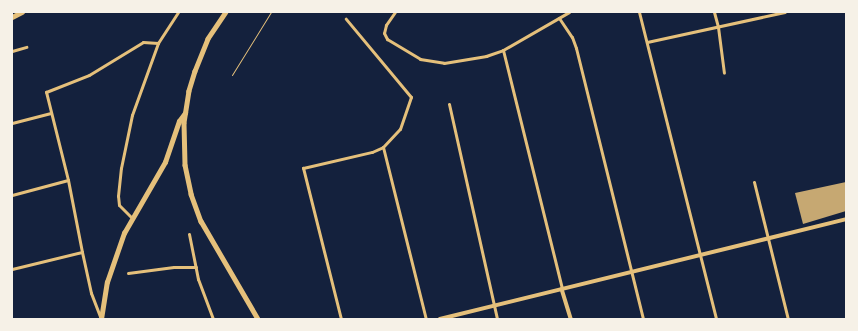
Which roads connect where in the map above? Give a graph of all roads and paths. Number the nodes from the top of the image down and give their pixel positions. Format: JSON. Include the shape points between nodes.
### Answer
{"nodes":[{"id":1,"x":22,"y":12,"type":"edge"},
{"id":2,"x":178,"y":12,"type":"edge"},
{"id":3,"x":226,"y":12,"type":"edge"},
{"id":4,"x":271,"y":12,"type":"edge"},
{"id":5,"x":395,"y":12,"type":"edge"},
{"id":6,"x":569,"y":12,"type":"edge"},
{"id":7,"x":639,"y":12,"type":"edge"},
{"id":8,"x":714,"y":12,"type":"edge"},
{"id":9,"x":785,"y":12,"type":"edge"},
{"id":10,"x":12,"y":17,"type":"edge"},
{"id":11,"x":559,"y":18,"type":"junction"},
{"id":12,"x":346,"y":20,"type":"dead end"},
{"id":13,"x":718,"y":26,"type":"junction"},
{"id":14,"x":647,"y":42,"type":"junction"},
{"id":15,"x":158,"y":43,"type":"junction"},
{"id":16,"x":26,"y":47,"type":"dead end"},
{"id":17,"x":503,"y":50,"type":"junction"},
{"id":18,"x":12,"y":51,"type":"edge"},
{"id":19,"x":724,"y":74,"type":"dead end"},
{"id":20,"x":232,"y":75,"type":"dead end"},
{"id":21,"x":449,"y":104,"type":"dead end"},
{"id":22,"x":51,"y":112,"type":"junction"},
{"id":23,"x":185,"y":113,"type":"junction"},
{"id":24,"x":12,"y":123,"type":"edge"},
{"id":25,"x":383,"y":147,"type":"junction"},
{"id":26,"x":68,"y":180,"type":"junction"},
{"id":27,"x":754,"y":182,"type":"dead end"},
{"id":28,"x":12,"y":195,"type":"edge"},
{"id":29,"x":132,"y":218,"type":"junction"},
{"id":30,"x":846,"y":219,"type":"edge"},
{"id":31,"x":190,"y":234,"type":"dead end"},
{"id":32,"x":768,"y":237,"type":"junction"},
{"id":33,"x":82,"y":252,"type":"junction"},
{"id":34,"x":700,"y":255,"type":"junction"},
{"id":35,"x":196,"y":267,"type":"junction"},
{"id":36,"x":12,"y":268,"type":"edge"},
{"id":37,"x":631,"y":271,"type":"junction"},
{"id":38,"x":128,"y":273,"type":"dead end"},
{"id":39,"x":562,"y":289,"type":"junction"},
{"id":40,"x":494,"y":306,"type":"junction"},
{"id":41,"x":101,"y":319,"type":"edge"},
{"id":42,"x":213,"y":319,"type":"edge"},
{"id":43,"x":258,"y":319,"type":"edge"},
{"id":44,"x":341,"y":319,"type":"edge"},
{"id":45,"x":426,"y":319,"type":"edge"},
{"id":46,"x":440,"y":319,"type":"edge"},
{"id":47,"x":497,"y":319,"type":"edge"},
{"id":48,"x":571,"y":319,"type":"edge"},
{"id":49,"x":643,"y":319,"type":"edge"},
{"id":50,"x":716,"y":319,"type":"edge"},
{"id":51,"x":788,"y":319,"type":"edge"}],
"edges":[{"from":1,"to":10,"type":"main road"},
{"from":2,"to":15,"type":"street"},
{"from":3,"to":23,"type":"main road","via":[[200,56]]},
{"from":4,"to":20,"type":"path"},
{"from":5,"to":17,"type":"street","via":[[384,29],[387,39],[409,54],[429,62],[458,61]]},
{"from":6,"to":11,"type":"street"},
{"from":7,"to":14,"type":"street"},
{"from":8,"to":13,"type":"street"},
{"from":9,"to":13,"type":"street"},
{"from":11,"to":17,"type":"street"},
{"from":11,"to":37,"type":"street","via":[[576,48]]},
{"from":12,"to":25,"type":"street","via":[[411,97],[400,129]]},
{"from":13,"to":14,"type":"street"},
{"from":13,"to":19,"type":"street"},
{"from":14,"to":34,"type":"street"},
{"from":15,"to":22,"type":"street","via":[[143,42],[88,75],[49,90],[46,92]]},
{"from":15,"to":29,"type":"street","via":[[132,115],[122,168],[119,205]]},
{"from":16,"to":18,"type":"street"},
{"from":17,"to":39,"type":"street"},
{"from":21,"to":40,"type":"street"},
{"from":22,"to":24,"type":"street"},
{"from":22,"to":26,"type":"street"},
{"from":23,"to":29,"type":"main road","via":[[179,121],[159,174]]},
{"from":23,"to":43,"type":"main road","via":[[185,165],[195,205],[212,242]]},
{"from":25,"to":44,"type":"street","via":[[372,152],[303,168]]},
{"from":25,"to":45,"type":"street"},
{"from":26,"to":28,"type":"street"},
{"from":26,"to":33,"type":"street"},
{"from":27,"to":32,"type":"street"},
{"from":29,"to":41,"type":"main road","via":[[110,271]]},
{"from":30,"to":32,"type":"street"},
{"from":31,"to":35,"type":"street"},
{"from":32,"to":34,"type":"street"},
{"from":32,"to":51,"type":"street"},
{"from":33,"to":36,"type":"street"},
{"from":33,"to":41,"type":"street","via":[[96,311]]},
{"from":34,"to":37,"type":"street"},
{"from":34,"to":50,"type":"street"},
{"from":35,"to":38,"type":"street"},
{"from":35,"to":42,"type":"street"},
{"from":37,"to":39,"type":"street"},
{"from":37,"to":49,"type":"street"},
{"from":39,"to":40,"type":"street"},
{"from":39,"to":48,"type":"street"},
{"from":40,"to":46,"type":"street"},
{"from":40,"to":47,"type":"street"}]}
